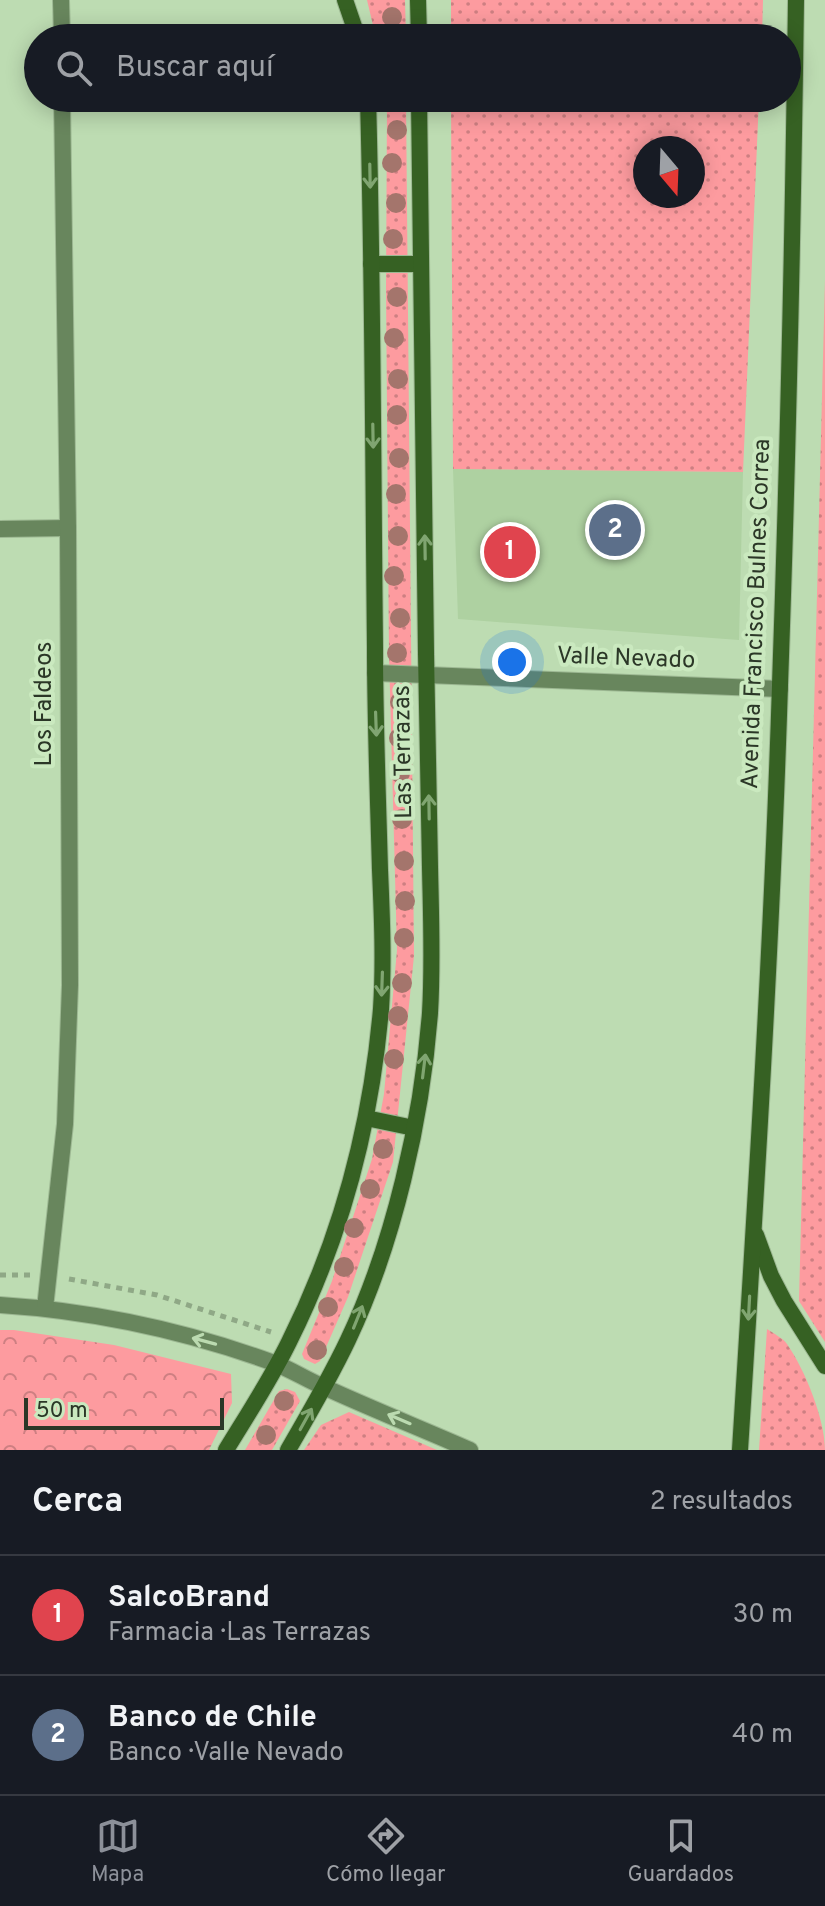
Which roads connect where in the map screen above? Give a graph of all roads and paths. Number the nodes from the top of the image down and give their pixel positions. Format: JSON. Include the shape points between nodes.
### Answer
{"nodes":[{"id":1,"x":61,"y":0,"type":"edge"},
{"id":2,"x":345,"y":0,"type":"edge"},
{"id":3,"x":418,"y":0,"type":"edge"},
{"id":4,"x":796,"y":0,"type":"edge"},
{"id":5,"x":62,"y":24,"type":"edge"},
{"id":6,"x":353,"y":24,"type":"edge"},
{"id":7,"x":419,"y":24,"type":"edge"},
{"id":8,"x":796,"y":24,"type":"edge"},
{"id":9,"x":62,"y":112,"type":"edge"},
{"id":10,"x":368,"y":112,"type":"edge"},
{"id":11,"x":419,"y":112,"type":"edge"},
{"id":12,"x":794,"y":112,"type":"edge"},
{"id":13,"x":371,"y":264,"type":"junction"},
{"id":14,"x":421,"y":264,"type":"junction"},
{"id":15,"x":68,"y":528,"type":"junction"},
{"id":16,"x":0,"y":529,"type":"edge"},
{"id":17,"x":375,"y":673,"type":"junction"},
{"id":18,"x":426,"y":675,"type":"junction"},
{"id":19,"x":780,"y":689,"type":"junction"},
{"id":20,"x":366,"y":1118,"type":"junction"},
{"id":21,"x":414,"y":1128,"type":"junction"},
{"id":22,"x":754,"y":1230,"type":"junction"},
{"id":23,"x":0,"y":1275,"type":"edge"},
{"id":24,"x":49,"y":1275,"type":"junction"},
{"id":25,"x":0,"y":1305,"type":"edge"},
{"id":26,"x":45,"y":1308,"type":"junction"},
{"id":27,"x":291,"y":1339,"type":"junction"},
{"id":28,"x":278,"y":1365,"type":"junction"},
{"id":29,"x":825,"y":1366,"type":"edge"},
{"id":30,"x":324,"y":1387,"type":"junction"},
{"id":31,"x":226,"y":1450,"type":"edge"},
{"id":32,"x":288,"y":1450,"type":"edge"},
{"id":33,"x":470,"y":1450,"type":"edge"},
{"id":34,"x":740,"y":1450,"type":"edge"}],
"edges":[{"from":1,"to":5,"type":"street"},
{"from":2,"to":6,"type":"street"},
{"from":3,"to":7,"type":"street"},
{"from":4,"to":8,"type":"street","name":"Avenida Francisco Bulnes Correa"},
{"from":9,"to":15,"type":"street","name":"Los Faldeos"},
{"from":10,"to":13,"type":"street","name":"Las Terrazas","one_way":true},
{"from":11,"to":14,"type":"street","name":"Las Terrazas"},
{"from":12,"to":19,"type":"street","name":"Avenida Francisco Bulnes Correa"},
{"from":13,"to":14,"type":"street"},
{"from":13,"to":17,"type":"street","name":"Las Terrazas","one_way":true},
{"from":18,"to":14,"type":"street","name":"Las Terrazas","one_way":true},
{"from":15,"to":16,"type":"street"},
{"from":15,"to":24,"type":"street","name":"Los Faldeos","via":[[70,985],[65,1124]]},
{"from":17,"to":18,"type":"street","name":"Valle Nevado"},
{"from":17,"to":20,"type":"street","name":"Las Terrazas","one_way":true,"via":[[383,950]]},
{"from":18,"to":19,"type":"street","name":"Valle Nevado"},
{"from":21,"to":18,"type":"street","name":"Las Terrazas","one_way":true,"via":[[432,954]]},
{"from":19,"to":22,"type":"street","name":"Avenida Francisco Bulnes Correa"},
{"from":20,"to":21,"type":"street"},
{"from":20,"to":27,"type":"street","name":"Las Terrazas","via":[[336,1231]]},
{"from":30,"to":21,"type":"street","name":"Las Terrazas","one_way":true,"via":[[370,1287]]},
{"from":22,"to":29,"type":"street","name":"Avenida Francisco Bulnes Correa","via":[[784,1301]]},
{"from":22,"to":34,"type":"street","name":"Avenida Francisco Bulnes Correa","one_way":true},
{"from":23,"to":24,"type":"path"},
{"from":24,"to":26,"type":"street","name":"Los Faldeos"},
{"from":24,"to":27,"type":"path","via":[[157,1295]]},
{"from":25,"to":26,"type":"street"},
{"from":28,"to":26,"type":"street","one_way":true,"via":[[160,1329]]},
{"from":27,"to":28,"type":"street","name":"Las Terrazas"},
{"from":28,"to":30,"type":"street"},
{"from":28,"to":31,"type":"street","name":"Las Terrazas"},
{"from":32,"to":30,"type":"street","name":"Las Terrazas","one_way":true},
{"from":33,"to":30,"type":"street","one_way":true}]}
